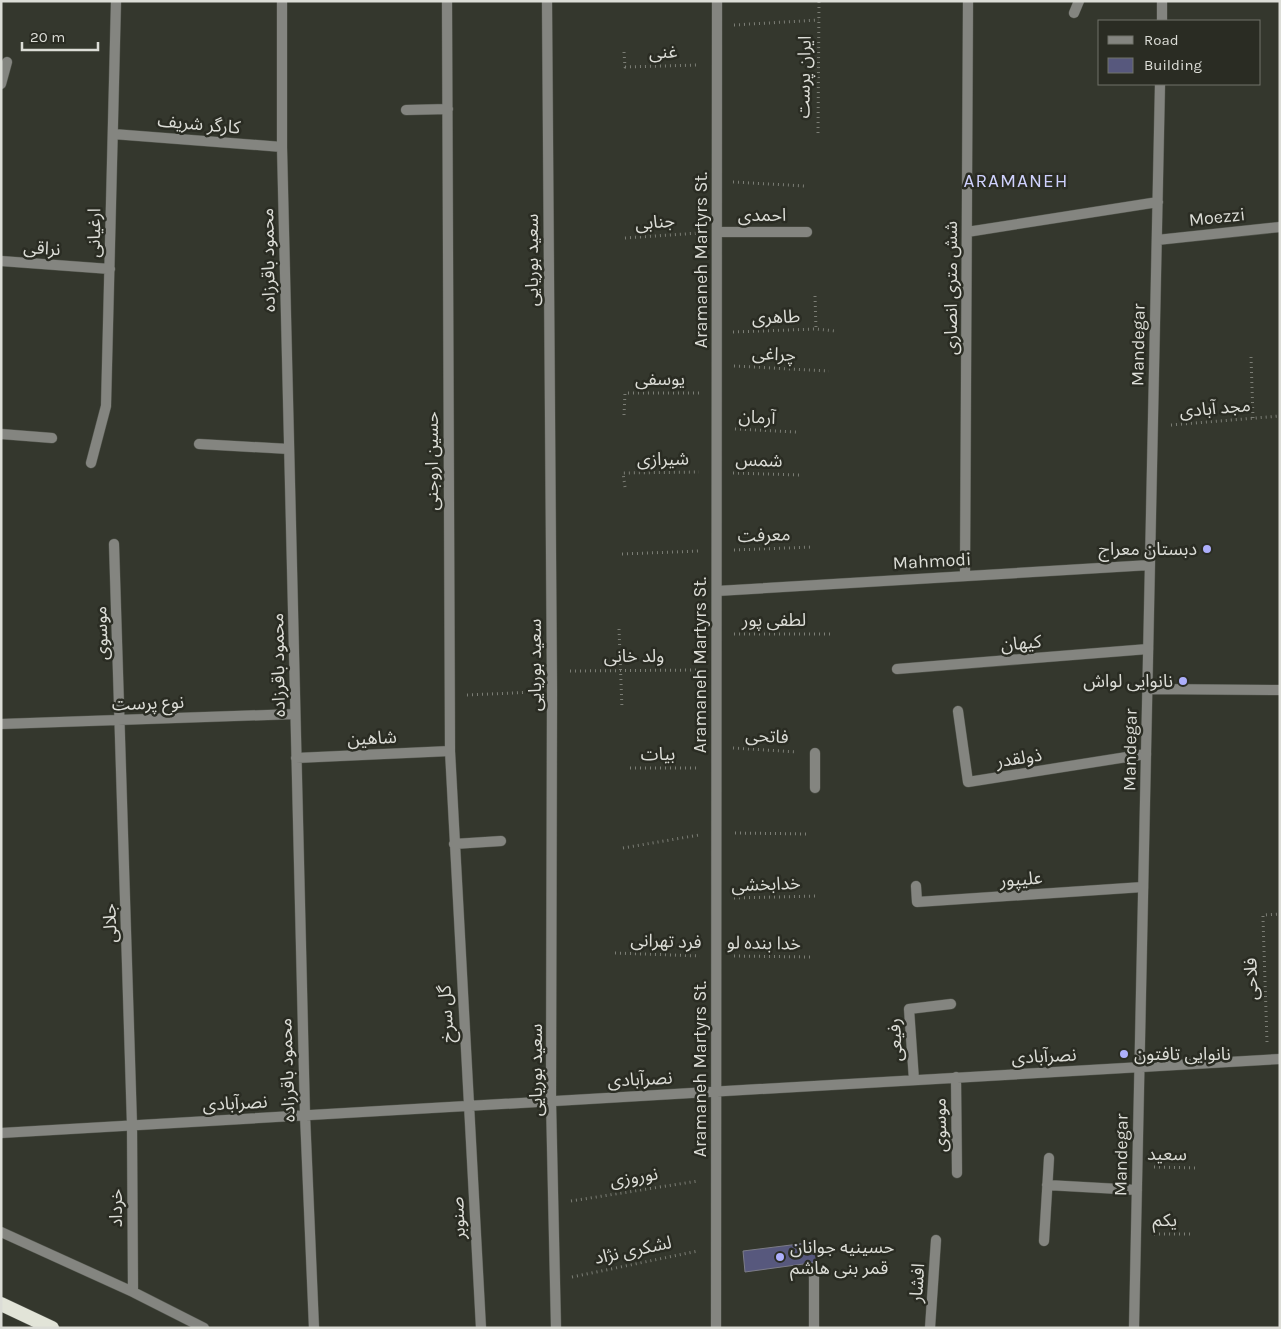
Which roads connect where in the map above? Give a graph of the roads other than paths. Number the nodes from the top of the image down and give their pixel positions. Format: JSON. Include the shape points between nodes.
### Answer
{"nodes":[{"id":1,"x":116,"y":1,"type":"edge"},
{"id":2,"x":282,"y":1,"type":"edge"},
{"id":3,"x":447,"y":1,"type":"edge"},
{"id":4,"x":547,"y":1,"type":"edge"},
{"id":5,"x":717,"y":1,"type":"edge"},
{"id":6,"x":968,"y":1,"type":"edge"},
{"id":7,"x":1079,"y":1,"type":"edge"},
{"id":8,"x":1162,"y":1,"type":"edge"},
{"id":9,"x":1074,"y":13,"type":"dead end"},
{"id":10,"x":1162,"y":20,"type":"edge"},
{"id":11,"x":7,"y":62,"type":"dead end"},
{"id":12,"x":1,"y":84,"type":"edge"},
{"id":13,"x":1160,"y":85,"type":"edge"},
{"id":14,"x":406,"y":110,"type":"dead end"},
{"id":15,"x":448,"y":110,"type":"junction"},
{"id":16,"x":113,"y":134,"type":"junction"},
{"id":17,"x":282,"y":147,"type":"junction"},
{"id":18,"x":1158,"y":202,"type":"junction"},
{"id":19,"x":1280,"y":227,"type":"edge"},
{"id":20,"x":717,"y":232,"type":"junction"},
{"id":21,"x":807,"y":232,"type":"dead end"},
{"id":22,"x":967,"y":232,"type":"junction"},
{"id":23,"x":1157,"y":240,"type":"junction"},
{"id":24,"x":1,"y":261,"type":"edge"},
{"id":25,"x":110,"y":269,"type":"junction"},
{"id":26,"x":1,"y":434,"type":"edge"},
{"id":27,"x":52,"y":438,"type":"dead end"},
{"id":28,"x":199,"y":444,"type":"dead end"},
{"id":29,"x":289,"y":449,"type":"junction"},
{"id":30,"x":91,"y":463,"type":"dead end"},
{"id":31,"x":114,"y":544,"type":"dead end"},
{"id":32,"x":1150,"y":565,"type":"junction"},
{"id":33,"x":965,"y":575,"type":"junction"},
{"id":34,"x":717,"y":590,"type":"junction"},
{"id":35,"x":1148,"y":649,"type":"junction"},
{"id":36,"x":897,"y":669,"type":"dead end"},
{"id":37,"x":1148,"y":689,"type":"junction"},
{"id":38,"x":1280,"y":690,"type":"edge"},
{"id":39,"x":958,"y":711,"type":"dead end"},
{"id":40,"x":295,"y":714,"type":"junction"},
{"id":41,"x":120,"y":720,"type":"junction"},
{"id":42,"x":1,"y":724,"type":"edge"},
{"id":43,"x":450,"y":751,"type":"junction"},
{"id":44,"x":815,"y":753,"type":"road end"},
{"id":45,"x":1146,"y":754,"type":"junction"},
{"id":46,"x":296,"y":758,"type":"junction"},
{"id":47,"x":815,"y":788,"type":"dead end"},
{"id":48,"x":501,"y":841,"type":"dead end"},
{"id":49,"x":454,"y":844,"type":"junction"},
{"id":50,"x":916,"y":886,"type":"dead end"},
{"id":51,"x":1143,"y":887,"type":"junction"},
{"id":52,"x":457,"y":921,"type":"joint"},
{"id":53,"x":951,"y":1004,"type":"dead end"},
{"id":54,"x":1280,"y":1058,"type":"edge"},
{"id":55,"x":1139,"y":1067,"type":"junction"},
{"id":56,"x":956,"y":1077,"type":"junction"},
{"id":57,"x":914,"y":1080,"type":"junction"},
{"id":58,"x":715,"y":1091,"type":"junction"},
{"id":59,"x":551,"y":1101,"type":"junction"},
{"id":60,"x":468,"y":1106,"type":"junction"},
{"id":61,"x":305,"y":1115,"type":"junction"},
{"id":62,"x":132,"y":1125,"type":"junction"},
{"id":63,"x":1,"y":1133,"type":"edge"},
{"id":64,"x":1049,"y":1158,"type":"dead end"},
{"id":65,"x":957,"y":1173,"type":"dead end"},
{"id":66,"x":1047,"y":1185,"type":"junction"},
{"id":67,"x":1137,"y":1190,"type":"junction"},
{"id":68,"x":1,"y":1232,"type":"edge"},
{"id":69,"x":936,"y":1240,"type":"dead end"},
{"id":70,"x":1044,"y":1241,"type":"dead end"},
{"id":71,"x":814,"y":1273,"type":"dead end"},
{"id":72,"x":133,"y":1292,"type":"junction"},
{"id":73,"x":1,"y":1304,"type":"edge"},
{"id":74,"x":52,"y":1328,"type":"edge"},
{"id":75,"x":204,"y":1328,"type":"edge"},
{"id":76,"x":314,"y":1328,"type":"edge"},
{"id":77,"x":481,"y":1328,"type":"edge"},
{"id":78,"x":556,"y":1328,"type":"edge"},
{"id":79,"x":716,"y":1328,"type":"edge"},
{"id":80,"x":814,"y":1328,"type":"edge"},
{"id":81,"x":930,"y":1328,"type":"edge"},
{"id":82,"x":1134,"y":1328,"type":"edge"}],
"edges":[{"from":1,"to":16,"type":"street","name":"ارغیانی"},
{"from":2,"to":17,"type":"street","name":"محمود باقرزاده"},
{"from":3,"to":15,"type":"street","name":"حسین اروجنی"},
{"from":4,"to":59,"type":"street","name":"سعید بوریایی"},
{"from":5,"to":20,"type":"street","name":"Aramaneh Martyrs St."},
{"from":6,"to":22,"type":"street","name":"شش متری انصاری"},
{"from":7,"to":9,"type":"street"},
{"from":8,"to":10,"type":"street"},
{"from":11,"to":12,"type":"street"},
{"from":13,"to":18,"type":"street","name":"Mandegar"},
{"from":14,"to":15,"type":"street"},
{"from":15,"to":43,"type":"street","name":"حسین اروجنی"},
{"from":16,"to":17,"type":"street","name":"کارگر شریف"},
{"from":16,"to":25,"type":"street","name":"ارغیانی"},
{"from":17,"to":29,"type":"street","name":"محمود باقرزاده"},
{"from":18,"to":22,"type":"street"},
{"from":18,"to":23,"type":"street","name":"Mandegar"},
{"from":19,"to":23,"type":"street","name":"Moezzi"},
{"from":20,"to":21,"type":"street","name":"احمدی"},
{"from":20,"to":34,"type":"street","name":"Aramaneh Martyrs St."},
{"from":22,"to":33,"type":"street","name":"شش متری انصاری"},
{"from":23,"to":32,"type":"street","name":"Mandegar"},
{"from":24,"to":25,"type":"street","name":"نراقی"},
{"from":25,"to":30,"type":"street","name":"ارغیانی","via":[[106,406]]},
{"from":26,"to":27,"type":"street"},
{"from":28,"to":29,"type":"street"},
{"from":29,"to":40,"type":"street","name":"محمود باقرزاده"},
{"from":31,"to":41,"type":"street","name":"موسوی"},
{"from":32,"to":33,"type":"street","name":"Mahmodi"},
{"from":32,"to":35,"type":"street","name":"Mandegar"},
{"from":33,"to":34,"type":"street","name":"Mahmodi"},
{"from":34,"to":58,"type":"street","name":"Aramaneh Martyrs St."},
{"from":35,"to":36,"type":"street","name":"کیهان"},
{"from":35,"to":37,"type":"street","name":"Mandegar"},
{"from":37,"to":38,"type":"street"},
{"from":37,"to":45,"type":"street","name":"Mandegar"},
{"from":39,"to":45,"type":"street","name":"ذولقدر","via":[[968,782]]},
{"from":40,"to":41,"type":"street","name":"نوع پرست"},
{"from":40,"to":46,"type":"street","name":"محمود باقرزاده"},
{"from":41,"to":42,"type":"street","name":"نوع پرست"},
{"from":41,"to":62,"type":"street","name":"جلالی"},
{"from":43,"to":46,"type":"street","name":"شاهین"},
{"from":43,"to":49,"type":"street","name":"حسین اروجنی"},
{"from":44,"to":47,"type":"street"},
{"from":45,"to":51,"type":"street","name":"Mandegar"},
{"from":46,"to":61,"type":"street","name":"محمود باقرزاده"},
{"from":48,"to":49,"type":"street"},
{"from":49,"to":52,"type":"street","name":"حسین اروجنی"},
{"from":50,"to":51,"type":"street","name":"علیپور","via":[[918,902]]},
{"from":51,"to":55,"type":"street","name":"Mandegar"},
{"from":52,"to":60,"type":"street","name":"گل سرخ"},
{"from":53,"to":57,"type":"street","name":"رفیعی","via":[[908,1009]]},
{"from":54,"to":55,"type":"street","name":"نصرآبادی"},
{"from":55,"to":56,"type":"street","name":"نصرآبادی"},
{"from":55,"to":67,"type":"street","name":"Mandegar"},
{"from":56,"to":57,"type":"street","name":"نصرآبادی"},
{"from":56,"to":65,"type":"street","name":"موسوی"},
{"from":57,"to":58,"type":"street","name":"نصرآبادی"},
{"from":58,"to":59,"type":"street","name":"نصرآبادی"},
{"from":58,"to":79,"type":"street","name":"Aramaneh Martyrs St."},
{"from":59,"to":60,"type":"street","name":"نصرآبادی"},
{"from":59,"to":78,"type":"street","name":"سعید بوریایی"},
{"from":60,"to":61,"type":"street","name":"نصرآبادی"},
{"from":60,"to":77,"type":"street","name":"صنوبر"},
{"from":61,"to":62,"type":"street","name":"نصرآبادی"},
{"from":61,"to":76,"type":"street","name":"محمود باقرزاده"},
{"from":62,"to":63,"type":"street","name":"نصرآبادی"},
{"from":62,"to":72,"type":"street","name":"خرداد"},
{"from":64,"to":66,"type":"street"},
{"from":66,"to":67,"type":"street"},
{"from":66,"to":70,"type":"street"},
{"from":67,"to":82,"type":"street","name":"Mandegar"},
{"from":68,"to":72,"type":"street"},
{"from":69,"to":81,"type":"street","name":"افشار"},
{"from":71,"to":80,"type":"street"},
{"from":72,"to":75,"type":"street"},
{"from":73,"to":74,"type":"highway"}]}
